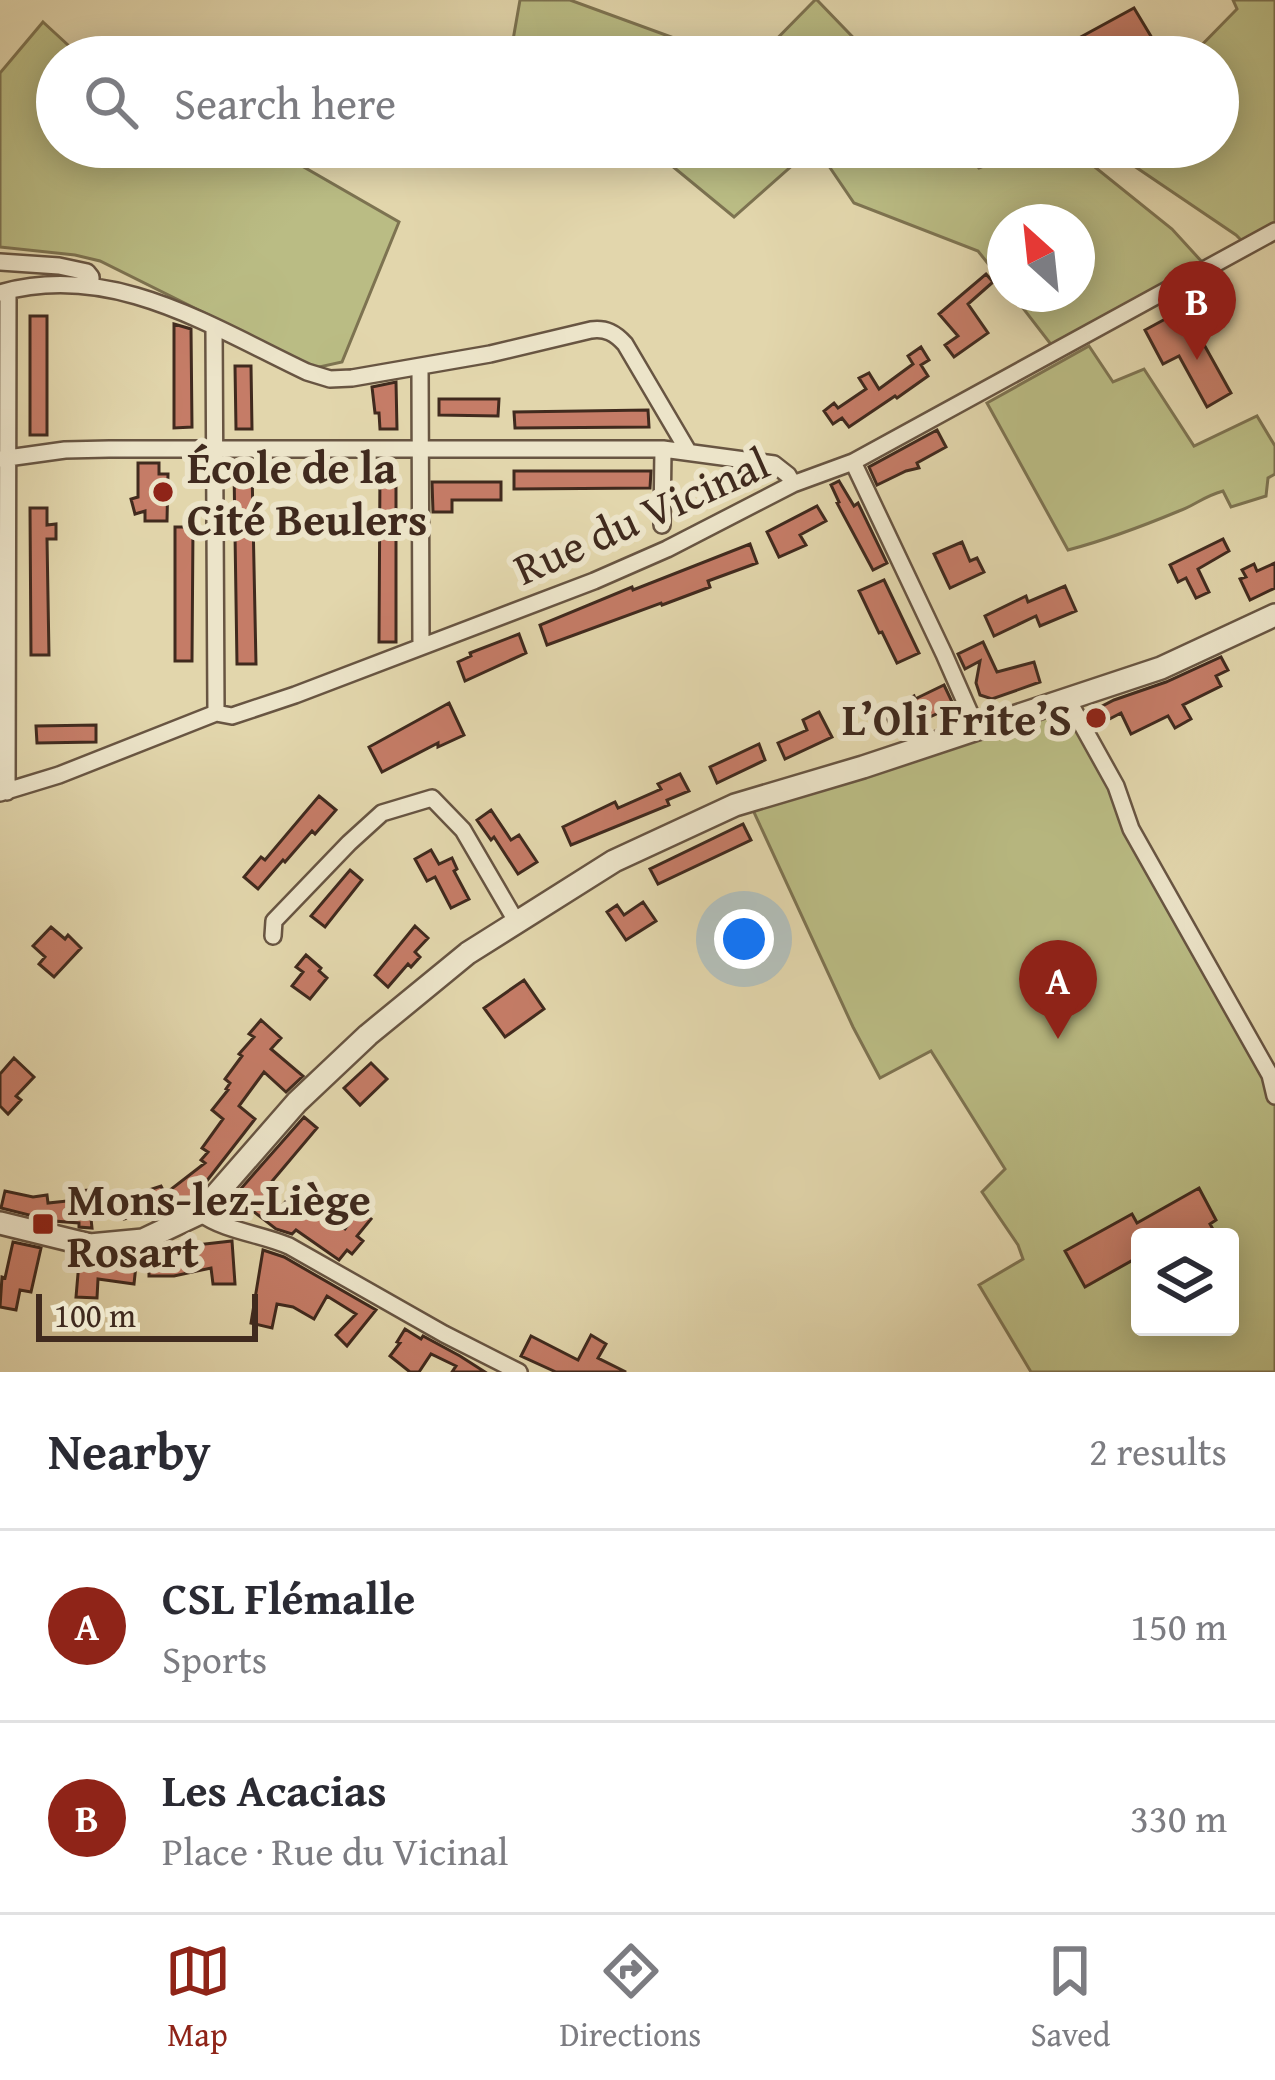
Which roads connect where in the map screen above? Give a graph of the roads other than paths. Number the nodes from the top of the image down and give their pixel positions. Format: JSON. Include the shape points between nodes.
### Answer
{"nodes":[{"id":1,"x":1275,"y":231,"type":"edge"},
{"id":2,"x":0,"y":262,"type":"edge"},
{"id":3,"x":91,"y":286,"type":"junction"},
{"id":4,"x":4,"y":292,"type":"edge"},
{"id":5,"x":214,"y":328,"type":"junction"},
{"id":6,"x":420,"y":367,"type":"junction"},
{"id":7,"x":214,"y":449,"type":"junction"},
{"id":8,"x":418,"y":449,"type":"junction"},
{"id":9,"x":663,"y":449,"type":"junction"},
{"id":10,"x":688,"y":451,"type":"junction"},
{"id":11,"x":4,"y":458,"type":"edge"},
{"id":12,"x":853,"y":461,"type":"junction"},
{"id":13,"x":793,"y":484,"type":"junction"},
{"id":14,"x":662,"y":525,"type":"dead end"},
{"id":15,"x":1275,"y":615,"type":"edge"},
{"id":16,"x":421,"y":646,"type":"junction"},
{"id":17,"x":1067,"y":698,"type":"junction"},
{"id":18,"x":216,"y":713,"type":"junction"},
{"id":19,"x":976,"y":729,"type":"junction"},
{"id":20,"x":4,"y":793,"type":"edge"},
{"id":21,"x":516,"y":921,"type":"junction"},
{"id":22,"x":273,"y":936,"type":"dead end"},
{"id":23,"x":1275,"y":1096,"type":"edge"},
{"id":24,"x":200,"y":1213,"type":"junction"},
{"id":25,"x":0,"y":1223,"type":"edge"},
{"id":26,"x":519,"y":1372,"type":"edge"}],
"edges":[{"from":1,"to":12,"type":"street","name":"Rue du Vicinal"},
{"from":2,"to":3,"type":"street","via":[[73,268],[91,277]]},
{"from":3,"to":4,"type":"street"},
{"from":3,"to":5,"type":"street","via":[[128,291]]},
{"from":4,"to":11,"type":"street"},
{"from":5,"to":6,"type":"street","via":[[330,379]]},
{"from":5,"to":7,"type":"street"},
{"from":6,"to":8,"type":"street"},
{"from":6,"to":10,"type":"street","via":[[606,330],[625,344]]},
{"from":7,"to":8,"type":"street"},
{"from":7,"to":11,"type":"street"},
{"from":7,"to":18,"type":"street"},
{"from":8,"to":9,"type":"street"},
{"from":8,"to":16,"type":"street"},
{"from":9,"to":10,"type":"street"},
{"from":9,"to":14,"type":"street","name":"Rue du Vicinal"},
{"from":10,"to":13,"type":"street","via":[[774,464]]},
{"from":11,"to":20,"type":"street"},
{"from":12,"to":13,"type":"street","name":"Rue du Vicinal"},
{"from":12,"to":19,"type":"street"},
{"from":13,"to":16,"type":"street","name":"Rue du Vicinal","via":[[637,564]]},
{"from":15,"to":17,"type":"street","via":[[1162,668]]},
{"from":16,"to":18,"type":"street","name":"Rue du Vicinal","via":[[249,711]]},
{"from":17,"to":19,"type":"street"},
{"from":17,"to":23,"type":"street"},
{"from":18,"to":20,"type":"street","name":"Rue du Vicinal"},
{"from":19,"to":21,"type":"street","via":[[735,805],[614,861]]},
{"from":21,"to":22,"type":"street","via":[[463,830],[432,798],[382,813],[274,921]]},
{"from":21,"to":24,"type":"street","via":[[368,1035]]},
{"from":24,"to":25,"type":"street","via":[[143,1240],[90,1245]]},
{"from":24,"to":26,"type":"street","via":[[289,1246]]}]}
